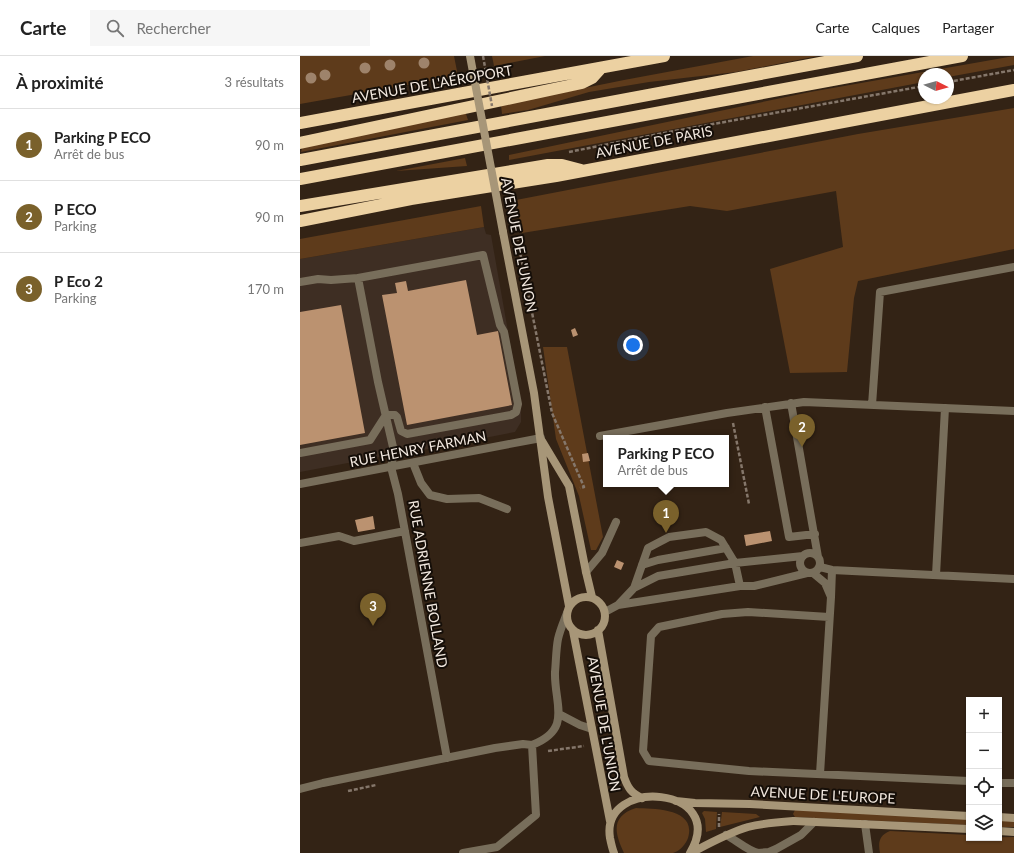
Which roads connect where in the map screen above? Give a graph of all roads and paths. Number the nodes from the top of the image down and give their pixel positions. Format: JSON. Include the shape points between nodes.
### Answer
{"nodes":[{"id":1,"x":470,"y":56,"type":"edge"},
{"id":2,"x":664,"y":56,"type":"edge"},
{"id":3,"x":857,"y":56,"type":"edge"},
{"id":4,"x":962,"y":56,"type":"edge"},
{"id":5,"x":601,"y":68,"type":"junction"},
{"id":6,"x":1014,"y":70,"type":"edge"},
{"id":7,"x":954,"y":81,"type":"edge"},
{"id":8,"x":918,"y":87,"type":"edge"},
{"id":9,"x":1014,"y":90,"type":"edge"},
{"id":10,"x":300,"y":123,"type":"edge"},
{"id":11,"x":300,"y":143,"type":"edge"},
{"id":12,"x":568,"y":152,"type":"dead end"},
{"id":13,"x":300,"y":160,"type":"edge"},
{"id":14,"x":582,"y":171,"type":"junction"},
{"id":15,"x":300,"y":179,"type":"edge"},
{"id":16,"x":300,"y":206,"type":"edge"},
{"id":17,"x":300,"y":221,"type":"edge"},
{"id":18,"x":516,"y":235,"type":"dead end"},
{"id":19,"x":1014,"y":267,"type":"edge"},
{"id":20,"x":358,"y":278,"type":"junction"},
{"id":21,"x":300,"y":282,"type":"edge"},
{"id":22,"x":790,"y":403,"type":"junction"},
{"id":23,"x":872,"y":405,"type":"junction"},
{"id":24,"x":765,"y":407,"type":"junction"},
{"id":25,"x":945,"y":408,"type":"junction"},
{"id":26,"x":1014,"y":411,"type":"edge"},
{"id":27,"x":386,"y":415,"type":"junction"},
{"id":28,"x":732,"y":418,"type":"dead end"},
{"id":29,"x":603,"y":435,"type":"edge"},
{"id":30,"x":606,"y":435,"type":"edge"},
{"id":31,"x":600,"y":436,"type":"dead end"},
{"id":32,"x":541,"y":438,"type":"junction"},
{"id":33,"x":300,"y":453,"type":"edge"},
{"id":34,"x":413,"y":463,"type":"junction"},
{"id":35,"x":391,"y":467,"type":"junction"},
{"id":36,"x":300,"y":484,"type":"edge"},
{"id":37,"x":571,"y":492,"type":"junction"},
{"id":38,"x":749,"y":504,"type":"dead end"},
{"id":39,"x":507,"y":509,"type":"dead end"},
{"id":40,"x":616,"y":522,"type":"dead end"},
{"id":41,"x":405,"y":531,"type":"junction"},
{"id":42,"x":815,"y":534,"type":"junction"},
{"id":43,"x":300,"y":543,"type":"edge"},
{"id":44,"x":726,"y":548,"type":"junction"},
{"id":45,"x":803,"y":556,"type":"junction"},
{"id":46,"x":818,"y":557,"type":"junction"},
{"id":47,"x":736,"y":563,"type":"junction"},
{"id":48,"x":642,"y":565,"type":"junction"},
{"id":49,"x":820,"y":567,"type":"junction"},
{"id":50,"x":832,"y":570,"type":"junction"},
{"id":51,"x":586,"y":572,"type":"junction"},
{"id":52,"x":810,"y":573,"type":"junction"},
{"id":53,"x":936,"y":575,"type":"junction"},
{"id":54,"x":1014,"y":579,"type":"edge"},
{"id":55,"x":740,"y":586,"type":"junction"},
{"id":56,"x":634,"y":588,"type":"junction"},
{"id":57,"x":592,"y":597,"type":"junction"},
{"id":58,"x":830,"y":597,"type":"junction"},
{"id":59,"x":618,"y":605,"type":"junction"},
{"id":60,"x":568,"y":609,"type":"junction"},
{"id":61,"x":605,"y":612,"type":"junction"},
{"id":62,"x":829,"y":617,"type":"junction"},
{"id":63,"x":598,"y":630,"type":"junction"},
{"id":64,"x":573,"y":631,"type":"junction"},
{"id":65,"x":559,"y":714,"type":"junction"},
{"id":66,"x":592,"y":728,"type":"junction"},
{"id":67,"x":532,"y":745,"type":"junction"},
{"id":68,"x":447,"y":758,"type":"junction"},
{"id":69,"x":820,"y":774,"type":"junction"},
{"id":70,"x":966,"y":781,"type":"edge"},
{"id":71,"x":1002,"y":783,"type":"edge"},
{"id":72,"x":1014,"y":784,"type":"edge"},
{"id":73,"x":300,"y":790,"type":"edge"},
{"id":74,"x":642,"y":798,"type":"junction"},
{"id":75,"x":676,"y":800,"type":"junction"},
{"id":76,"x":720,"y":812,"type":"dead end"},
{"id":77,"x":966,"y":816,"type":"edge"},
{"id":78,"x":1002,"y":817,"type":"edge"},
{"id":79,"x":1014,"y":818,"type":"edge"},
{"id":80,"x":610,"y":821,"type":"junction"},
{"id":81,"x":814,"y":822,"type":"junction"},
{"id":82,"x":865,"y":824,"type":"junction"},
{"id":83,"x":966,"y":829,"type":"edge"},
{"id":84,"x":1002,"y":831,"type":"edge"},
{"id":85,"x":1014,"y":832,"type":"edge"},
{"id":86,"x":722,"y":834,"type":"junction"},
{"id":87,"x":463,"y":853,"type":"edge"},
{"id":88,"x":614,"y":853,"type":"edge"},
{"id":89,"x":691,"y":853,"type":"edge"},
{"id":90,"x":758,"y":853,"type":"edge"},
{"id":91,"x":868,"y":853,"type":"edge"}],
"edges":[{"from":1,"to":32,"type":"street","name":"AVENUE DE L'UNION","bridge":true},
{"from":2,"to":5,"type":"highway","name":"AVENUE DE L'AÉROPORT"},
{"from":3,"to":13,"type":"highway"},
{"from":4,"to":15,"type":"highway"},
{"from":5,"to":10,"type":"highway","name":"AVENUE DE L'AÉROPORT"},
{"from":5,"to":11,"type":"highway","via":[[592,78],[582,83]]},
{"from":6,"to":7,"type":"path"},
{"from":8,"to":12,"type":"path"},
{"from":9,"to":14,"type":"highway","name":"AVENUE DE PARIS"},
{"from":14,"to":16,"type":"highway","via":[[562,165],[548,165]]},
{"from":14,"to":17,"type":"highway","name":"AVENUE DE PARIS","via":[[411,199]]},
{"from":18,"to":37,"type":"path","via":[[552,413],[584,487]]},
{"from":19,"to":23,"type":"street","via":[[880,292]]},
{"from":20,"to":21,"type":"street","via":[[318,278]]},
{"from":20,"to":27,"type":"street","name":"RUE ADRIENNE BOLLAND"},
{"from":20,"to":27,"type":"street","via":[[483,255],[500,325],[504,332],[518,404],[516,412],[511,415],[406,434],[401,430],[397,416]]},
{"from":22,"to":23,"type":"street"},
{"from":22,"to":24,"type":"street"},
{"from":22,"to":42,"type":"street"},
{"from":23,"to":25,"type":"street"},
{"from":24,"to":30,"type":"street"},
{"from":24,"to":42,"type":"street","via":[[789,537]]},
{"from":25,"to":26,"type":"street"},
{"from":25,"to":53,"type":"street"},
{"from":27,"to":33,"type":"street","via":[[370,440]]},
{"from":27,"to":35,"type":"street","name":"RUE ADRIENNE BOLLAND","via":[[394,452]]},
{"from":28,"to":38,"type":"path"},
{"from":29,"to":31,"type":"street"},
{"from":32,"to":34,"type":"street","name":"RUE HENRY FARMAN"},
{"from":32,"to":37,"type":"street","name":"AVENUE DE L'UNION","via":[[570,486]]},
{"from":32,"to":60,"type":"street","name":"AVENUE DE L'UNION","via":[[548,497]]},
{"from":34,"to":35,"type":"street","name":"RUE HENRY FARMAN"},
{"from":34,"to":39,"type":"street","via":[[421,483],[430,495],[447,499],[478,498]]},
{"from":35,"to":36,"type":"street","name":"RUE HENRY FARMAN"},
{"from":35,"to":41,"type":"street","name":"RUE ADRIENNE BOLLAND"},
{"from":37,"to":51,"type":"street","name":"AVENUE DE L'UNION"},
{"from":40,"to":51,"type":"street","via":[[602,553]]},
{"from":41,"to":43,"type":"street","via":[[354,541],[339,536]]},
{"from":41,"to":68,"type":"street","name":"RUE ADRIENNE BOLLAND"},
{"from":42,"to":46,"type":"street"},
{"from":44,"to":47,"type":"street"},
{"from":44,"to":48,"type":"street"},
{"from":44,"to":48,"type":"street","via":[[721,540],[706,532],[669,537],[648,548]]},
{"from":45,"to":46,"type":"street","via":[[809,553]]},
{"from":45,"to":47,"type":"street"},
{"from":45,"to":52,"type":"street","via":[[800,566]]},
{"from":46,"to":49,"type":"street"},
{"from":47,"to":55,"type":"street"},
{"from":47,"to":56,"type":"street","via":[[658,576]]},
{"from":48,"to":56,"type":"street"},
{"from":49,"to":50,"type":"street"},
{"from":49,"to":52,"type":"street"},
{"from":50,"to":53,"type":"street"},
{"from":50,"to":58,"type":"street"},
{"from":51,"to":57,"type":"street","name":"AVENUE DE L'UNION"},
{"from":52,"to":55,"type":"street","via":[[754,586]]},
{"from":52,"to":58,"type":"street","via":[[825,583]]},
{"from":53,"to":54,"type":"street"},
{"from":55,"to":59,"type":"street"},
{"from":56,"to":59,"type":"street"},
{"from":57,"to":60,"type":"street","via":[[579,597]]},
{"from":57,"to":61,"type":"street","name":"AVENUE DE L'UNION","via":[[598,600]]},
{"from":58,"to":62,"type":"street"},
{"from":59,"to":61,"type":"street"},
{"from":60,"to":64,"type":"street","name":"AVENUE DE L'UNION","via":[[566,619]]},
{"from":60,"to":65,"type":"street","via":[[558,639],[555,674]]},
{"from":61,"to":63,"type":"street","via":[[603,625]]},
{"from":62,"to":69,"type":"street"},
{"from":62,"to":69,"type":"street","via":[[748,612],[722,614],[659,627],[651,636],[643,751],[649,761],[714,768]]},
{"from":63,"to":64,"type":"street","via":[[586,635]]},
{"from":63,"to":74,"type":"street","name":"AVENUE DE L'UNION","via":[[624,777],[634,794]]},
{"from":64,"to":66,"type":"street","name":"AVENUE DE L'UNION"},
{"from":65,"to":66,"type":"street"},
{"from":65,"to":67,"type":"street","via":[[556,725],[545,740]]},
{"from":66,"to":80,"type":"street","name":"AVENUE DE L'UNION"},
{"from":67,"to":68,"type":"street","via":[[523,744]]},
{"from":67,"to":87,"type":"street","via":[[536,815],[497,847]]},
{"from":68,"to":73,"type":"street"},
{"from":69,"to":70,"type":"street"},
{"from":71,"to":72,"type":"street"},
{"from":74,"to":75,"type":"street","name":"AVENUE DE L'EUROPE"},
{"from":74,"to":80,"type":"street","via":[[628,802],[618,809]]},
{"from":75,"to":77,"type":"street","name":"AVENUE DE L'EUROPE"},
{"from":75,"to":89,"type":"street","via":[[688,808],[696,818],[698,831]]},
{"from":76,"to":86,"type":"path"},
{"from":78,"to":79,"type":"street"},
{"from":80,"to":88,"type":"street","name":"AVENUE DE L'UNION"},
{"from":81,"to":82,"type":"street","name":"AVENUE DE L'EUROPE"},
{"from":81,"to":86,"type":"street","name":"AVENUE DE L'EUROPE","via":[[772,823]]},
{"from":81,"to":90,"type":"street","via":[[801,835],[776,849]]},
{"from":82,"to":83,"type":"street","name":"AVENUE DE L'EUROPE"},
{"from":82,"to":91,"type":"street"},
{"from":84,"to":85,"type":"street"},
{"from":86,"to":89,"type":"street","name":"AVENUE DE L'EUROPE"},
{"from":86,"to":90,"type":"street"}]}
